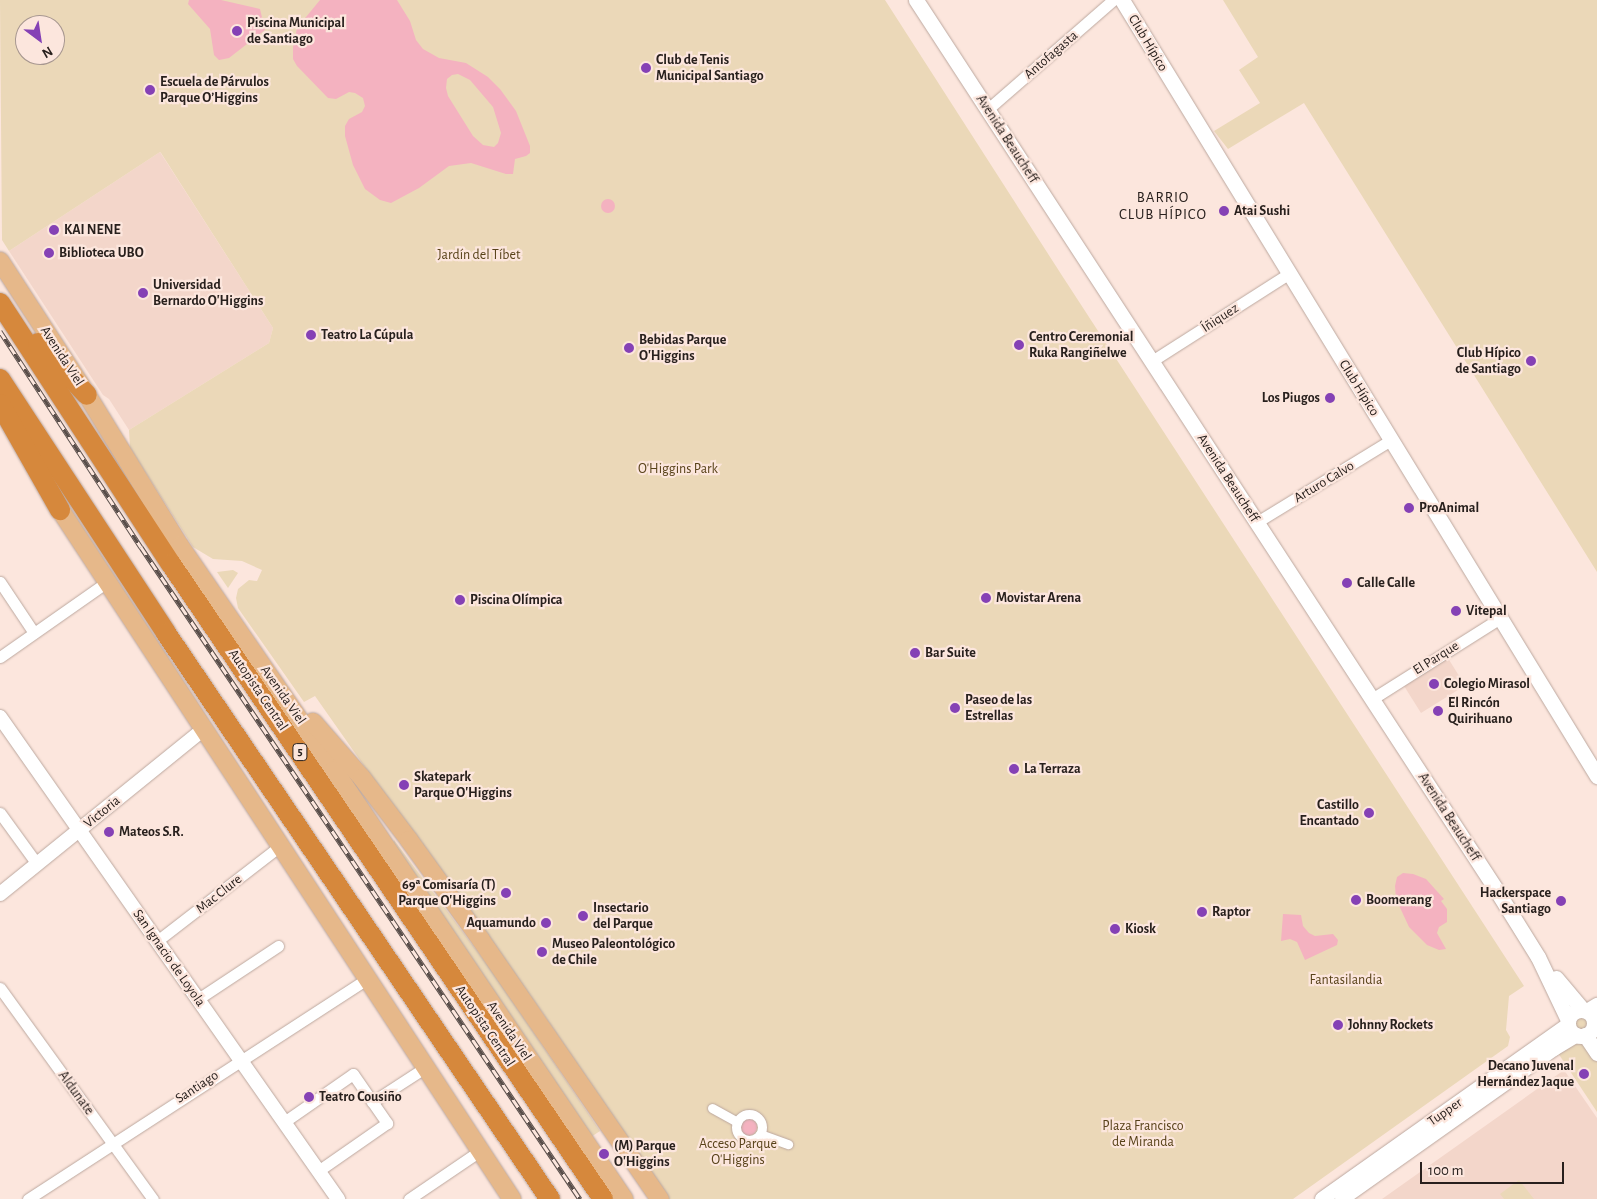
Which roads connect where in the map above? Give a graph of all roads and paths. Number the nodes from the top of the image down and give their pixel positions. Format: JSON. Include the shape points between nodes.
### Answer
{"nodes":[{"id":1,"x":916,"y":0,"type":"edge"},
{"id":2,"x":1113,"y":0,"type":"edge"},
{"id":3,"x":1122,"y":0,"type":"edge"},
{"id":4,"x":988,"y":109,"type":"junction"},
{"id":5,"x":0,"y":261,"type":"edge"},
{"id":6,"x":1288,"y":274,"type":"junction"},
{"id":7,"x":0,"y":302,"type":"edge"},
{"id":8,"x":1152,"y":362,"type":"junction"},
{"id":9,"x":0,"y":379,"type":"edge"},
{"id":10,"x":87,"y":395,"type":"junction"},
{"id":11,"x":0,"y":404,"type":"edge"},
{"id":12,"x":0,"y":423,"type":"edge"},
{"id":13,"x":1392,"y":440,"type":"junction"},
{"id":14,"x":60,"y":510,"type":"junction"},
{"id":15,"x":1257,"y":522,"type":"junction"},
{"id":16,"x":0,"y":582,"type":"edge"},
{"id":17,"x":107,"y":582,"type":"junction"},
{"id":18,"x":1500,"y":618,"type":"junction"},
{"id":19,"x":34,"y":633,"type":"junction"},
{"id":20,"x":0,"y":657,"type":"edge"},
{"id":21,"x":269,"y":674,"type":"junction"},
{"id":22,"x":1372,"y":699,"type":"junction"},
{"id":23,"x":1,"y":722,"type":"edge"},
{"id":24,"x":204,"y":729,"type":"junction"},
{"id":25,"x":1597,"y":776,"type":"edge"},
{"id":26,"x":0,"y":814,"type":"edge"},
{"id":27,"x":79,"y":830,"type":"junction"},
{"id":28,"x":281,"y":846,"type":"junction"},
{"id":29,"x":37,"y":864,"type":"junction"},
{"id":30,"x":2,"y":887,"type":"edge"},
{"id":31,"x":157,"y":941,"type":"junction"},
{"id":32,"x":278,"y":946,"type":"dead end"},
{"id":33,"x":368,"y":978,"type":"junction"},
{"id":34,"x":0,"y":988,"type":"edge"},
{"id":35,"x":198,"y":999,"type":"junction"},
{"id":36,"x":1584,"y":1020,"type":"edge"},
{"id":37,"x":1597,"y":1053,"type":"edge"},
{"id":38,"x":240,"y":1059,"type":"junction"},
{"id":39,"x":426,"y":1067,"type":"junction"},
{"id":40,"x":372,"y":1102,"type":"junction"},
{"id":41,"x":712,"y":1108,"type":"dead end"},
{"id":42,"x":284,"y":1122,"type":"junction"},
{"id":43,"x":737,"y":1122,"type":"junction"},
{"id":44,"x":760,"y":1134,"type":"junction"},
{"id":45,"x":112,"y":1143,"type":"junction"},
{"id":46,"x":788,"y":1144,"type":"dead end"},
{"id":47,"x":481,"y":1150,"type":"junction"},
{"id":48,"x":318,"y":1171,"type":"junction"},
{"id":49,"x":617,"y":1198,"type":"edge"},
{"id":50,"x":28,"y":1199,"type":"edge"},
{"id":51,"x":153,"y":1199,"type":"edge"},
{"id":52,"x":338,"y":1199,"type":"edge"},
{"id":53,"x":409,"y":1199,"type":"edge"},
{"id":54,"x":512,"y":1199,"type":"edge"},
{"id":55,"x":550,"y":1199,"type":"edge"},
{"id":56,"x":660,"y":1199,"type":"edge"},
{"id":57,"x":1322,"y":1199,"type":"edge"},
{"id":58,"x":1342,"y":1199,"type":"edge"}],
"edges":[{"from":1,"to":4,"type":"main road","name":"Avenida Beaucheff"},
{"from":2,"to":4,"type":"street","name":"Antofagasta"},
{"from":3,"to":6,"type":"main road","name":"Club Hípico"},
{"from":4,"to":8,"type":"main road","name":"Avenida Beaucheff"},
{"from":5,"to":10,"type":"main road","name":"Avenida Viel"},
{"from":6,"to":8,"type":"street","name":"Íñiquez"},
{"from":6,"to":13,"type":"main road","name":"Club Hípico"},
{"from":7,"to":10,"type":"highway"},
{"from":7,"to":49,"type":"highway","name":"Autopista Central","number":"5","via":[[147,527]]},
{"from":8,"to":15,"type":"main road","name":"Avenida Beaucheff"},
{"from":9,"to":55,"type":"highway","via":[[166,633]]},
{"from":10,"to":21,"type":"main road","name":"Avenida Viel","via":[[176,540]]},
{"from":11,"to":14,"type":"highway"},
{"from":12,"to":14,"type":"main road"},
{"from":13,"to":15,"type":"street","name":"Arturo Calvo"},
{"from":13,"to":18,"type":"main road","name":"Club Hípico"},
{"from":14,"to":17,"type":"main road"},
{"from":15,"to":22,"type":"main road","name":"Avenida Beaucheff"},
{"from":16,"to":19,"type":"street"},
{"from":17,"to":19,"type":"street"},
{"from":17,"to":24,"type":"main road"},
{"from":18,"to":22,"type":"street","name":"El Parque"},
{"from":18,"to":25,"type":"main road","name":"Club Hípico"},
{"from":19,"to":20,"type":"street"},
{"from":21,"to":49,"type":"main road","name":"Avenida Viel"},
{"from":21,"to":56,"type":"main road","via":[[362,778],[409,840]]},
{"from":22,"to":36,"type":"main road","name":"Avenida Beaucheff","via":[[1538,957]]},
{"from":23,"to":27,"type":"street","name":"San Ignacio de Loyola"},
{"from":24,"to":27,"type":"street","name":"Victoria"},
{"from":24,"to":28,"type":"main road"},
{"from":26,"to":29,"type":"street"},
{"from":27,"to":29,"type":"street","name":"Victoria"},
{"from":27,"to":31,"type":"street","name":"San Ignacio de Loyola"},
{"from":28,"to":31,"type":"street","name":"Mac Clure"},
{"from":28,"to":33,"type":"main road"},
{"from":29,"to":30,"type":"street","name":"Victoria"},
{"from":31,"to":35,"type":"street","name":"San Ignacio de Loyola"},
{"from":32,"to":35,"type":"street"},
{"from":33,"to":38,"type":"street","name":"Santiago"},
{"from":33,"to":39,"type":"main road"},
{"from":34,"to":45,"type":"street","name":"Aldunate"},
{"from":35,"to":38,"type":"street","name":"San Ignacio de Loyola"},
{"from":36,"to":37,"type":"main road","name":"Avenida Beaucheff"},
{"from":36,"to":57,"type":"street","name":"Tupper"},
{"from":36,"to":58,"type":"street","name":"Tupper","via":[[1560,1044]]},
{"from":38,"to":42,"type":"street","name":"San Ignacio de Loyola"},
{"from":38,"to":45,"type":"street","name":"Santiago"},
{"from":39,"to":40,"type":"street"},
{"from":39,"to":47,"type":"main road"},
{"from":40,"to":42,"type":"street","via":[[353,1074]]},
{"from":40,"to":48,"type":"street","via":[[387,1123]]},
{"from":41,"to":43,"type":"street"},
{"from":42,"to":48,"type":"street","name":"San Ignacio de Loyola"},
{"from":43,"to":44,"type":"street","via":[[737,1132],[744,1139],[754,1139]]},
{"from":43,"to":44,"type":"street","via":[[745,1115],[755,1116],[762,1124]]},
{"from":44,"to":46,"type":"street"},
{"from":45,"to":50,"type":"street","name":"Santiago"},
{"from":45,"to":51,"type":"street","name":"Aldunate"},
{"from":47,"to":53,"type":"street"},
{"from":47,"to":54,"type":"main road"},
{"from":48,"to":52,"type":"street","name":"San Ignacio de Loyola"}]}
